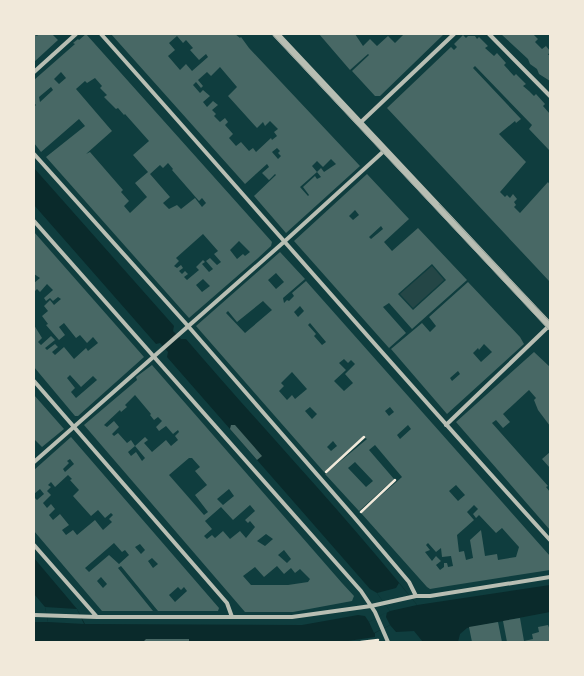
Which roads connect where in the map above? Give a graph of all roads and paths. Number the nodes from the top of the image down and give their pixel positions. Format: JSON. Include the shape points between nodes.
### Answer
{"nodes":[{"id":1,"x":76,"y":34,"type":"edge"},
{"id":2,"x":100,"y":34,"type":"edge"},
{"id":3,"x":276,"y":34,"type":"edge"},
{"id":4,"x":454,"y":34,"type":"edge"},
{"id":5,"x":489,"y":34,"type":"edge"},
{"id":6,"x":34,"y":72,"type":"edge"},
{"id":7,"x":550,"y":96,"type":"edge"},
{"id":8,"x":360,"y":123,"type":"junction"},
{"id":9,"x":385,"y":150,"type":"junction"},
{"id":10,"x":34,"y":154,"type":"edge"},
{"id":11,"x":34,"y":221,"type":"edge"},
{"id":12,"x":285,"y":241,"type":"junction"},
{"id":13,"x":188,"y":326,"type":"junction"},
{"id":14,"x":550,"y":326,"type":"edge"},
{"id":15,"x":154,"y":356,"type":"junction"},
{"id":16,"x":34,"y":381,"type":"edge"},
{"id":17,"x":446,"y":425,"type":"junction"},
{"id":18,"x":74,"y":426,"type":"junction"},
{"id":19,"x":364,"y":437,"type":"dead end"},
{"id":20,"x":34,"y":462,"type":"edge"},
{"id":21,"x":320,"y":478,"type":"junction"},
{"id":22,"x":395,"y":480,"type":"dead end"},
{"id":23,"x":354,"y":517,"type":"junction"},
{"id":24,"x":550,"y":540,"type":"edge"},
{"id":25,"x":34,"y":545,"type":"edge"},
{"id":26,"x":550,"y":577,"type":"edge"},
{"id":27,"x":416,"y":596,"type":"junction"},
{"id":28,"x":372,"y":606,"type":"junction"},
{"id":29,"x":34,"y":615,"type":"edge"},
{"id":30,"x":97,"y":617,"type":"junction"},
{"id":31,"x":232,"y":617,"type":"junction"},
{"id":32,"x":370,"y":641,"type":"dead end"},
{"id":33,"x":361,"y":642,"type":"edge"},
{"id":34,"x":388,"y":642,"type":"edge"}],
"edges":[{"from":1,"to":6,"type":"street"},
{"from":2,"to":12,"type":"street"},
{"from":3,"to":8,"type":"street"},
{"from":4,"to":8,"type":"street"},
{"from":5,"to":7,"type":"street"},
{"from":8,"to":9,"type":"street"},
{"from":9,"to":12,"type":"street"},
{"from":9,"to":14,"type":"street"},
{"from":10,"to":13,"type":"street"},
{"from":11,"to":15,"type":"street"},
{"from":12,"to":13,"type":"street"},
{"from":12,"to":17,"type":"street"},
{"from":13,"to":15,"type":"street"},
{"from":13,"to":21,"type":"street"},
{"from":14,"to":17,"type":"street"},
{"from":15,"to":18,"type":"street"},
{"from":15,"to":28,"type":"street"},
{"from":16,"to":18,"type":"street"},
{"from":17,"to":24,"type":"street"},
{"from":18,"to":20,"type":"street"},
{"from":18,"to":31,"type":"street","via":[[227,603]]},
{"from":19,"to":21,"type":"path"},
{"from":21,"to":23,"type":"street"},
{"from":22,"to":23,"type":"path"},
{"from":23,"to":27,"type":"street","via":[[410,582]]},
{"from":25,"to":30,"type":"street"},
{"from":26,"to":27,"type":"street"},
{"from":27,"to":28,"type":"street"},
{"from":28,"to":31,"type":"street","via":[[292,617]]},
{"from":28,"to":34,"type":"street"},
{"from":29,"to":30,"type":"street"},
{"from":30,"to":31,"type":"street"},
{"from":32,"to":33,"type":"path"}]}
